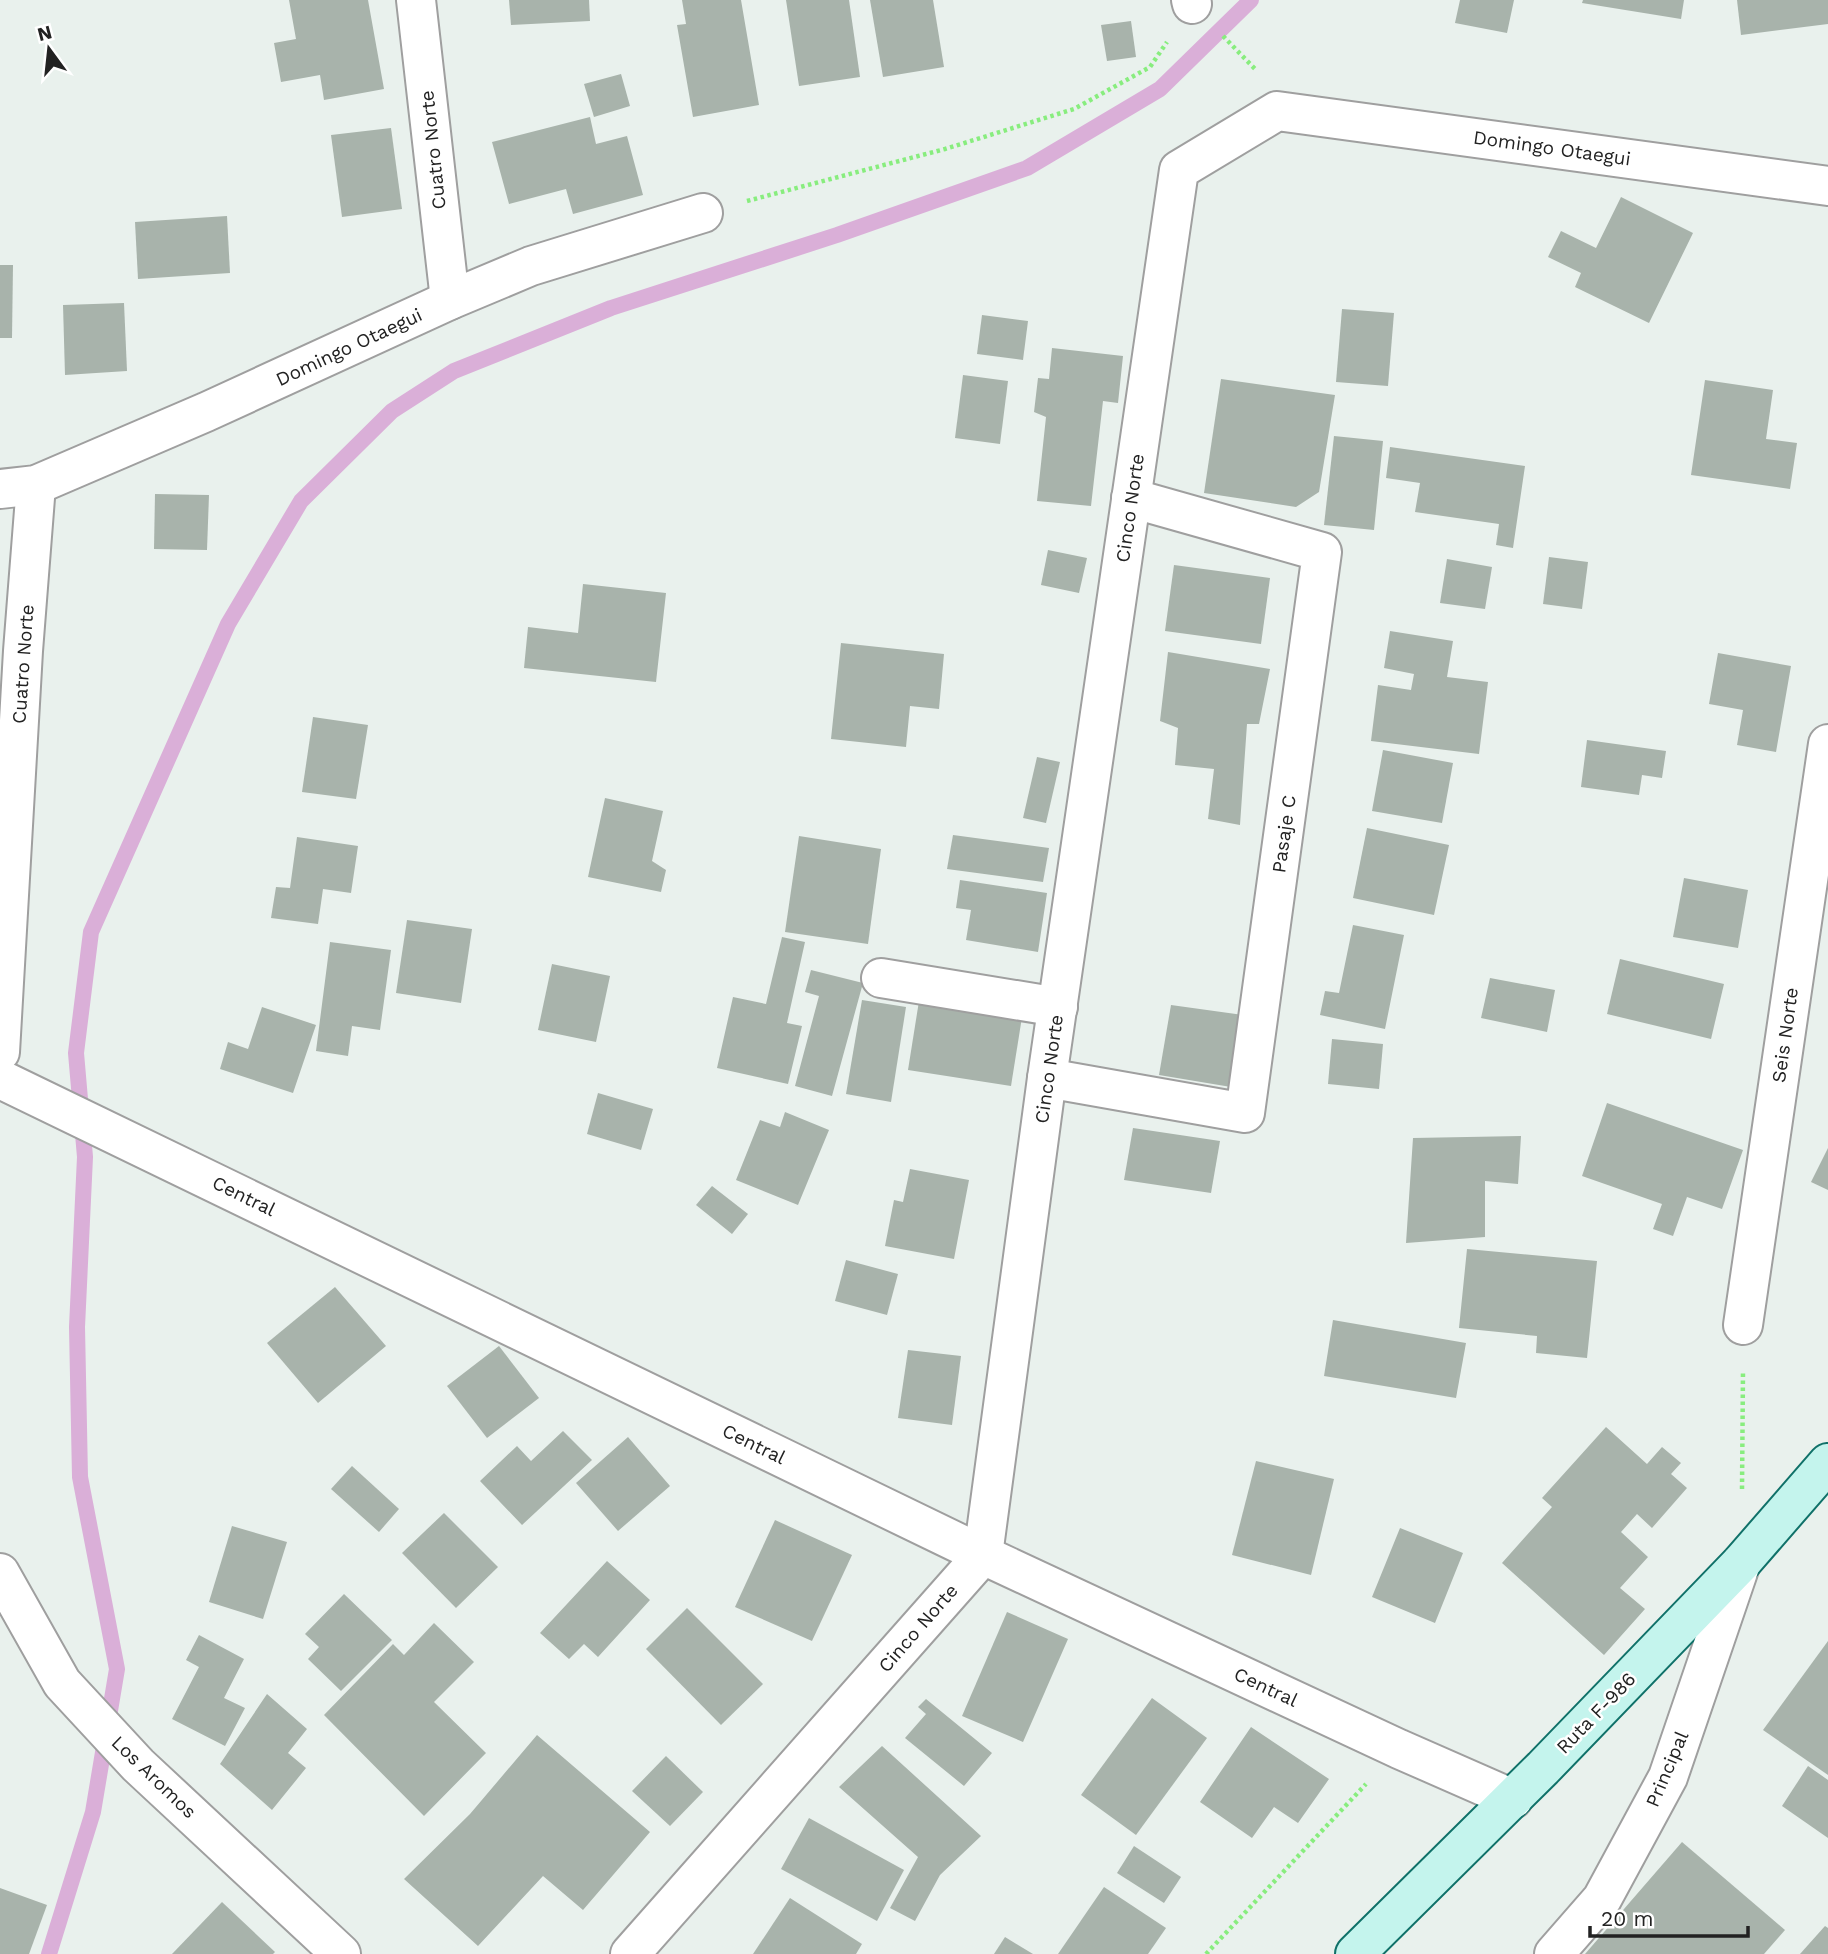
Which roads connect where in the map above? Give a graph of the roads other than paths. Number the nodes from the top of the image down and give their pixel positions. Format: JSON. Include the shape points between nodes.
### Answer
{"nodes":[{"id":1,"x":416,"y":0,"type":"edge"},
{"id":2,"x":1277,"y":111,"type":"joint"},
{"id":3,"x":1828,"y":186,"type":"edge"},
{"id":4,"x":703,"y":213,"type":"road end"},
{"id":5,"x":450,"y":300,"type":"junction"},
{"id":6,"x":18,"y":487,"type":"edge"},
{"id":7,"x":1131,"y":498,"type":"junction"},
{"id":8,"x":1828,"y":744,"type":"edge"},
{"id":9,"x":881,"y":978,"type":"dead end"},
{"id":10,"x":1058,"y":1007,"type":"junction"},
{"id":11,"x":0,"y":1052,"type":"edge"},
{"id":12,"x":1047,"y":1078,"type":"junction"},
{"id":13,"x":0,"y":1079,"type":"edge"},
{"id":14,"x":1743,"y":1325,"type":"road end"},
{"id":15,"x":1828,"y":1463,"type":"edge"},
{"id":16,"x":983,"y":1555,"type":"junction"},
{"id":17,"x":1741,"y":1563,"type":"junction"},
{"id":18,"x":0,"y":1573,"type":"edge"},
{"id":19,"x":1513,"y":1799,"type":"junction"},
{"id":20,"x":341,"y":1954,"type":"edge"},
{"id":21,"x":630,"y":1954,"type":"edge"},
{"id":22,"x":1354,"y":1954,"type":"edge"},
{"id":23,"x":1554,"y":1954,"type":"edge"}],
"edges":[{"from":1,"to":5,"type":"street","name":"Cuatro Norte"},
{"from":2,"to":3,"type":"street","name":"Domingo Otaegui"},
{"from":2,"to":7,"type":"street","name":"Cinco Norte","via":[[1179,170]]},
{"from":4,"to":5,"type":"street","name":"Domingo Otaegui","via":[[531,266]]},
{"from":5,"to":6,"type":"street","name":"Domingo Otaegui","via":[[206,412]]},
{"from":6,"to":11,"type":"street","name":"Cuatro Norte","via":[[23,651]]},
{"from":7,"to":10,"type":"street","name":"Cinco Norte"},
{"from":7,"to":12,"type":"street","name":"Pasaje C","via":[[1322,552],[1245,1113]]},
{"from":8,"to":14,"type":"street","name":"Seis Norte"},
{"from":9,"to":10,"type":"street"},
{"from":10,"to":12,"type":"street","name":"Cinco Norte"},
{"from":12,"to":16,"type":"street","name":"Cinco Norte"},
{"from":13,"to":16,"type":"street","name":"Central"},
{"from":15,"to":17,"type":"main road","name":"Ruta F-986"},
{"from":16,"to":19,"type":"street","name":"Central"},
{"from":16,"to":21,"type":"street","name":"Cinco Norte"},
{"from":17,"to":19,"type":"main road","name":"Ruta F-986"},
{"from":17,"to":23,"type":"street","name":"Principal","via":[[1668,1777],[1602,1899]]},
{"from":18,"to":20,"type":"street","name":"Los Aromos","via":[[62,1684],[138,1765]]},
{"from":19,"to":22,"type":"main road","name":"Ruta F-986"}]}
